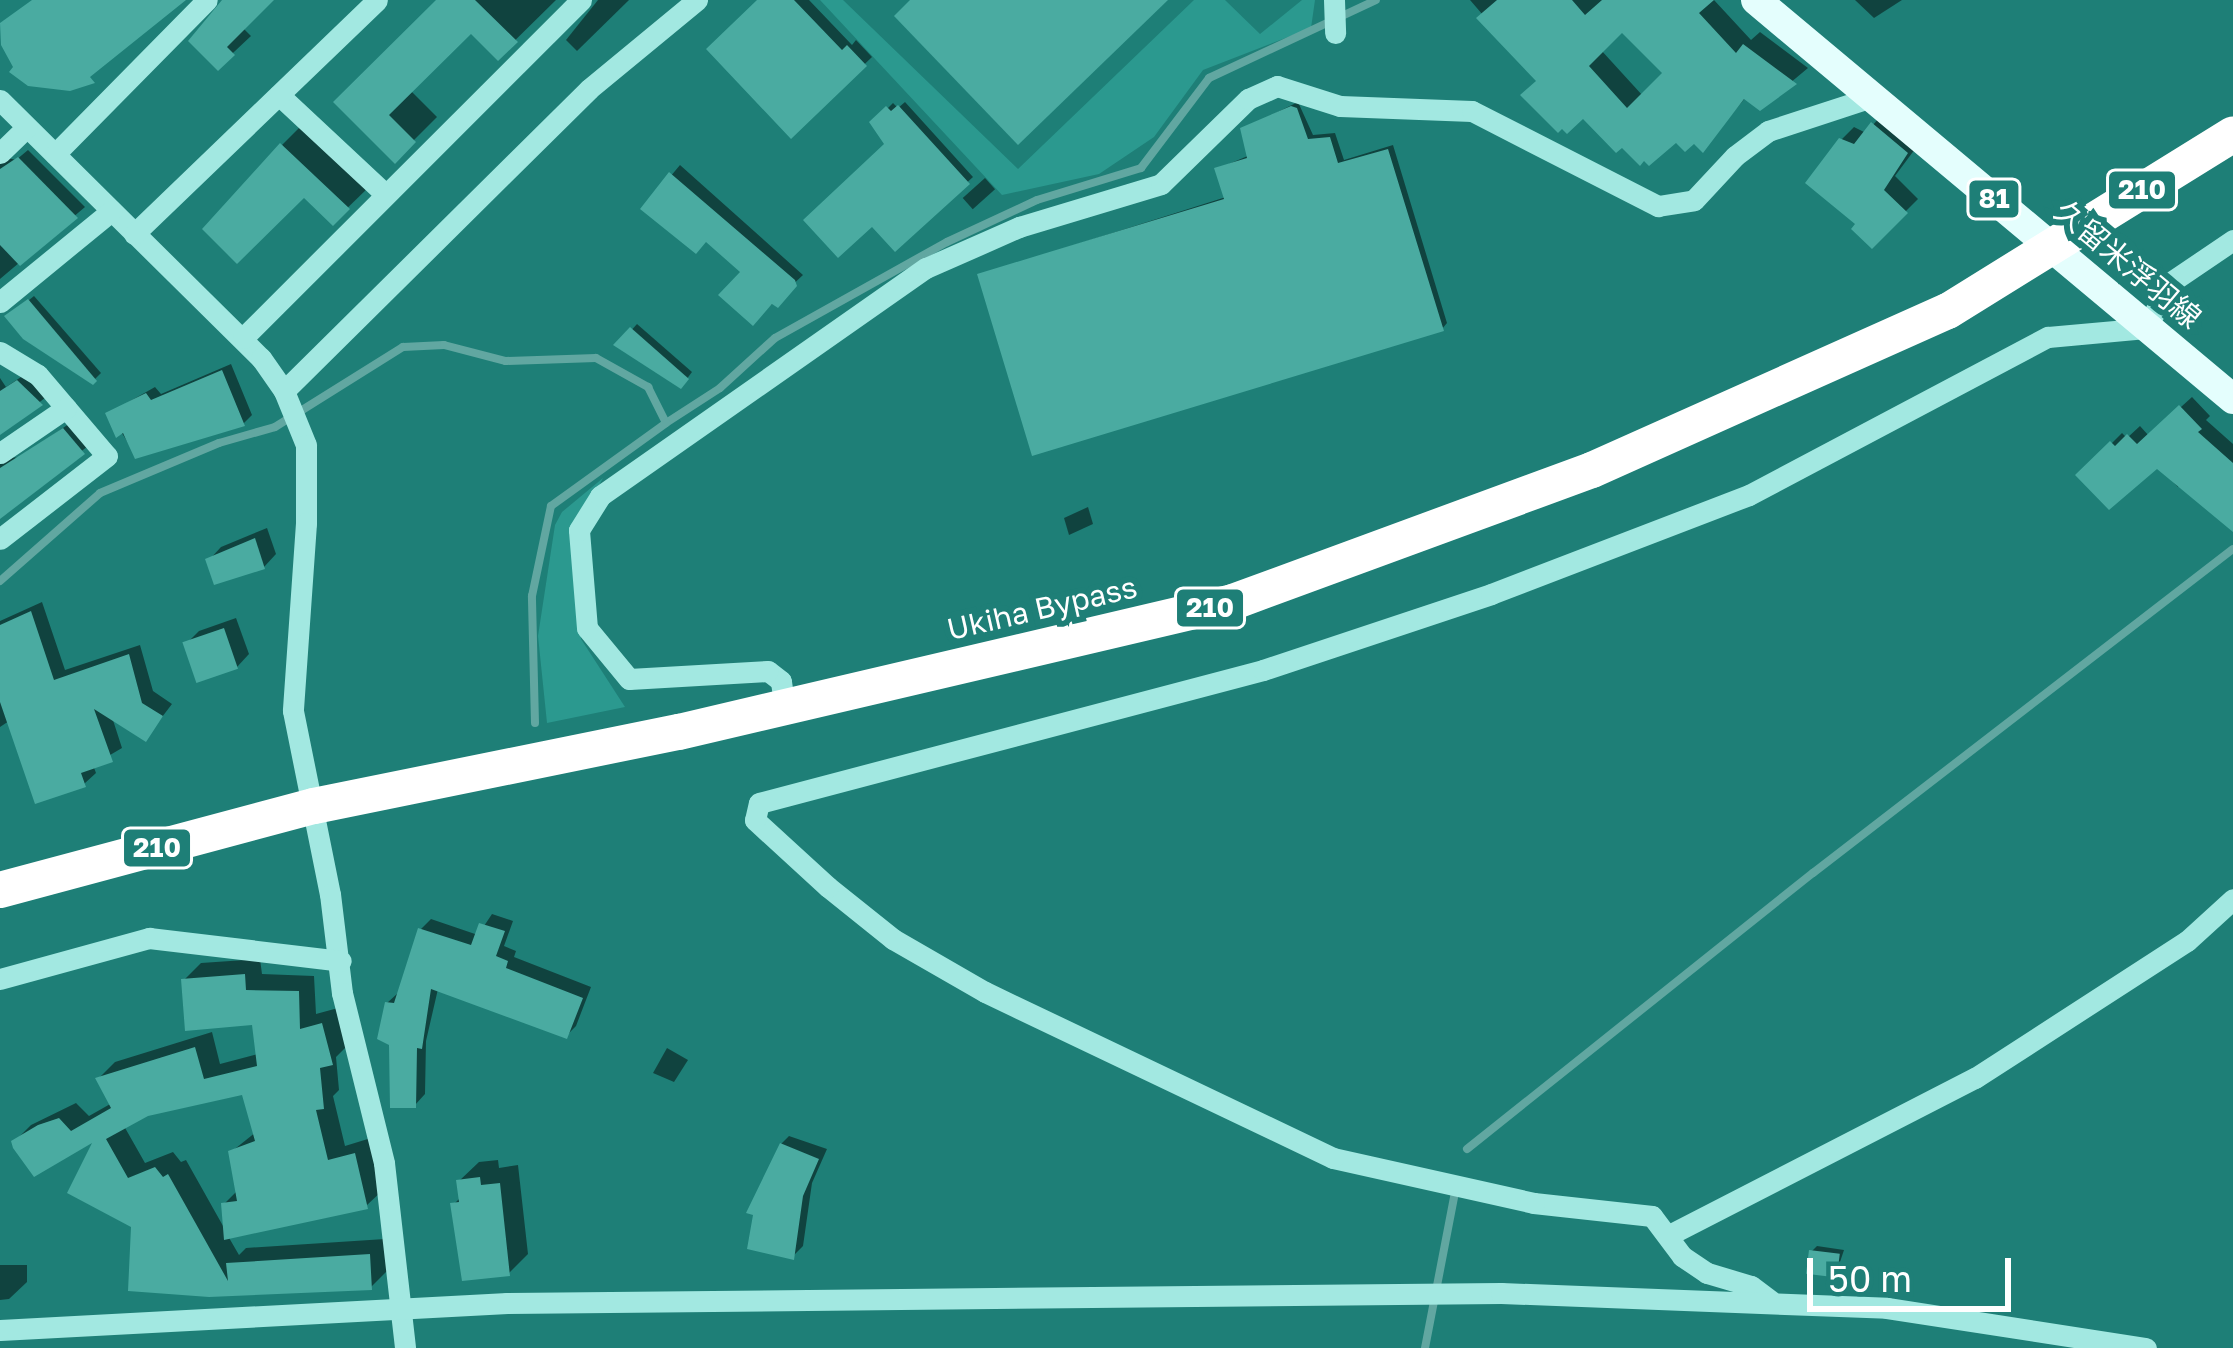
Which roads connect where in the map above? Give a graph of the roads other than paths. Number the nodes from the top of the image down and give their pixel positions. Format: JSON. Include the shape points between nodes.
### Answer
{"nodes":[{"id":1,"x":208,"y":0,"type":"edge"},
{"id":2,"x":376,"y":0,"type":"edge"},
{"id":3,"x":581,"y":0,"type":"edge"},
{"id":4,"x":660,"y":0,"type":"edge"},
{"id":5,"x":698,"y":0,"type":"edge"},
{"id":6,"x":1756,"y":0,"type":"edge"},
{"id":7,"x":1334,"y":3,"type":"edge"},
{"id":8,"x":678,"y":16,"type":"junction"},
{"id":9,"x":1335,"y":33,"type":"dead end"},
{"id":10,"x":279,"y":95,"type":"junction"},
{"id":11,"x":1871,"y":97,"type":"junction"},
{"id":12,"x":0,"y":100,"type":"edge"},
{"id":13,"x":27,"y":128,"type":"junction"},
{"id":14,"x":2233,"y":134,"type":"edge"},
{"id":15,"x":0,"y":153,"type":"edge"},
{"id":16,"x":55,"y":154,"type":"junction"},
{"id":17,"x":385,"y":194,"type":"junction"},
{"id":18,"x":111,"y":212,"type":"junction"},
{"id":19,"x":134,"y":234,"type":"junction"},
{"id":20,"x":2233,"y":240,"type":"edge"},
{"id":21,"x":2051,"y":246,"type":"junction"},
{"id":22,"x":0,"y":279,"type":"edge"},
{"id":23,"x":26,"y":280,"type":"junction"},
{"id":24,"x":0,"y":302,"type":"edge"},
{"id":25,"x":2146,"y":328,"type":"junction"},
{"id":26,"x":243,"y":338,"type":"junction"},
{"id":27,"x":0,"y":352,"type":"edge"},
{"id":28,"x":284,"y":391,"type":"junction"},
{"id":29,"x":2233,"y":399,"type":"edge"},
{"id":30,"x":66,"y":408,"type":"junction"},
{"id":31,"x":0,"y":453,"type":"edge"},
{"id":32,"x":0,"y":539,"type":"edge"},
{"id":33,"x":784,"y":703,"type":"junction"},
{"id":34,"x":314,"y":806,"type":"junction"},
{"id":35,"x":0,"y":890,"type":"edge"},
{"id":36,"x":2233,"y":899,"type":"edge"},
{"id":37,"x":340,"y":961,"type":"junction"},
{"id":38,"x":0,"y":979,"type":"edge"},
{"id":39,"x":1671,"y":1234,"type":"junction"},
{"id":40,"x":1771,"y":1301,"type":"junction"},
{"id":41,"x":0,"y":1330,"type":"edge"},
{"id":42,"x":404,"y":1330,"type":"edge"},
{"id":43,"x":2146,"y":1348,"type":"edge"}],
"edges":[{"from":1,"to":16,"type":"street"},
{"from":2,"to":10,"type":"street"},
{"from":3,"to":17,"type":"street"},
{"from":4,"to":8,"type":"street"},
{"from":5,"to":8,"type":"street"},
{"from":6,"to":11,"type":"main road","name":"久留米浮羽線","number":"81"},
{"from":7,"to":9,"type":"street"},
{"from":8,"to":28,"type":"street","via":[[589,89]]},
{"from":10,"to":17,"type":"street"},
{"from":10,"to":19,"type":"street"},
{"from":11,"to":21,"type":"main road","name":"久留米浮羽線","number":"81"},
{"from":11,"to":33,"type":"street","via":[[1768,131],[1694,200],[1658,206],[1472,111],[1340,106],[1277,86],[1248,99],[1160,184],[1018,227],[926,268],[600,496],[579,530],[587,628],[629,679],[768,671],[782,681]]},
{"from":12,"to":13,"type":"street"},
{"from":13,"to":15,"type":"street"},
{"from":13,"to":16,"type":"street"},
{"from":14,"to":21,"type":"highway","name":"Ukiha Bypass","number":"210"},
{"from":16,"to":18,"type":"street"},
{"from":17,"to":26,"type":"street"},
{"from":18,"to":19,"type":"street"},
{"from":18,"to":23,"type":"street"},
{"from":19,"to":26,"type":"street"},
{"from":20,"to":25,"type":"street","via":[[2171,281]]},
{"from":21,"to":25,"type":"main road","name":"久留米浮羽線","number":"81"},
{"from":21,"to":33,"type":"highway","name":"Ukiha Bypass","number":"210","via":[[1948,311],[1468,520],[1233,602]]},
{"from":22,"to":23,"type":"street"},
{"from":23,"to":24,"type":"street"},
{"from":25,"to":29,"type":"main road","name":"久留米浮羽線","number":"81"},
{"from":25,"to":39,"type":"street","via":[[2048,337],[1749,495],[1491,594],[1263,670],[759,803],[755,820],[892,939],[985,992],[1333,1158],[1534,1203],[1652,1216]]},
{"from":26,"to":28,"type":"street"},
{"from":27,"to":30,"type":"street","via":[[38,375]]},
{"from":28,"to":34,"type":"street","via":[[306,445],[293,711]]},
{"from":30,"to":31,"type":"street"},
{"from":30,"to":32,"type":"street","via":[[107,456]]},
{"from":33,"to":34,"type":"highway","name":"Ukiha Bypass","number":"210"},
{"from":34,"to":35,"type":"highway","name":"Ukiha Bypass","number":"210"},
{"from":34,"to":37,"type":"street"},
{"from":36,"to":39,"type":"street","via":[[2188,941],[1975,1078]]},
{"from":37,"to":38,"type":"street","via":[[149,938]]},
{"from":37,"to":42,"type":"street","via":[[384,1163]]},
{"from":39,"to":40,"type":"street","via":[[1694,1265]]},
{"from":40,"to":42,"type":"street","via":[[1222,1293],[507,1303]]},
{"from":40,"to":43,"type":"street","via":[[1887,1308]]},
{"from":41,"to":42,"type":"street"}]}
